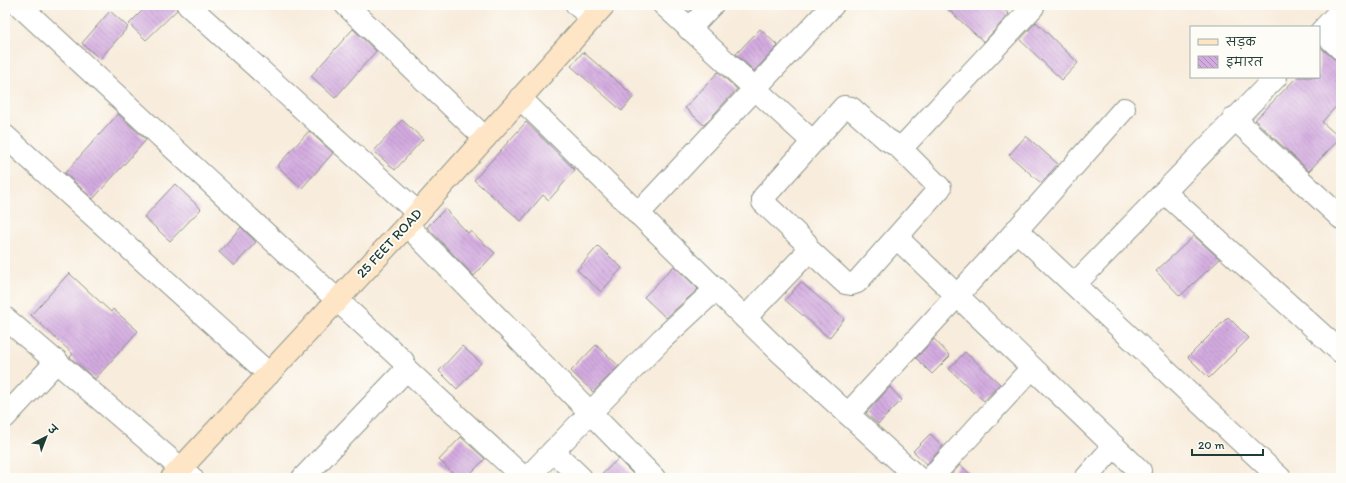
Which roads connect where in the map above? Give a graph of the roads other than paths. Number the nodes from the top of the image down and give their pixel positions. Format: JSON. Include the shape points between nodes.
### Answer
{"nodes":[{"id":1,"x":19,"y":5,"type":"edge"},
{"id":2,"x":188,"y":5,"type":"edge"},
{"id":3,"x":346,"y":5,"type":"edge"},
{"id":4,"x":664,"y":5,"type":"edge"},
{"id":5,"x":712,"y":5,"type":"edge"},
{"id":6,"x":833,"y":5,"type":"edge"},
{"id":7,"x":1033,"y":7,"type":"dead end"},
{"id":8,"x":591,"y":9,"type":"edge"},
{"id":9,"x":1341,"y":10,"type":"edge"},
{"id":10,"x":689,"y":29,"type":"junction"},
{"id":11,"x":1321,"y":32,"type":"edge"},
{"id":12,"x":1341,"y":49,"type":"edge"},
{"id":13,"x":1275,"y":78,"type":"edge"},
{"id":14,"x":755,"y":89,"type":"junction"},
{"id":15,"x":520,"y":98,"type":"junction"},
{"id":16,"x":1124,"y":109,"type":"dead end"},
{"id":17,"x":1234,"y":118,"type":"junction"},
{"id":18,"x":5,"y":136,"type":"edge"},
{"id":19,"x":485,"y":138,"type":"junction"},
{"id":20,"x":812,"y":141,"type":"junction"},
{"id":21,"x":899,"y":146,"type":"junction"},
{"id":22,"x":1164,"y":192,"type":"junction"},
{"id":23,"x":638,"y":214,"type":"junction"},
{"id":24,"x":1341,"y":218,"type":"edge"},
{"id":25,"x":412,"y":219,"type":"junction"},
{"id":26,"x":1016,"y":230,"type":"junction"},
{"id":27,"x":897,"y":238,"type":"junction"},
{"id":28,"x":807,"y":248,"type":"junction"},
{"id":29,"x":1075,"y":284,"type":"junction"},
{"id":30,"x":716,"y":289,"type":"junction"},
{"id":31,"x":956,"y":295,"type":"junction"},
{"id":32,"x":338,"y":299,"type":"junction"},
{"id":33,"x":5,"y":318,"type":"edge"},
{"id":34,"x":745,"y":318,"type":"junction"},
{"id":35,"x":1341,"y":352,"type":"edge"},
{"id":36,"x":57,"y":361,"type":"junction"},
{"id":37,"x":405,"y":368,"type":"junction"},
{"id":38,"x":1032,"y":368,"type":"junction"},
{"id":39,"x":269,"y":374,"type":"junction"},
{"id":40,"x":590,"y":414,"type":"junction"},
{"id":41,"x":848,"y":414,"type":"junction"},
{"id":42,"x":5,"y":417,"type":"edge"},
{"id":43,"x":1114,"y":446,"type":"junction"},
{"id":44,"x":553,"y":451,"type":"junction"},
{"id":45,"x":1140,"y":471,"type":"dead end"},
{"id":46,"x":182,"y":475,"type":"edge"},
{"id":47,"x":303,"y":478,"type":"edge"},
{"id":48,"x":526,"y":478,"type":"edge"},
{"id":49,"x":581,"y":478,"type":"edge"},
{"id":50,"x":654,"y":478,"type":"edge"},
{"id":51,"x":918,"y":478,"type":"edge"},
{"id":52,"x":931,"y":478,"type":"edge"},
{"id":53,"x":1086,"y":478,"type":"edge"},
{"id":54,"x":1280,"y":478,"type":"edge"}],
"edges":[{"from":1,"to":32,"type":"street"},
{"from":2,"to":25,"type":"street"},
{"from":3,"to":19,"type":"street"},
{"from":4,"to":10,"type":"street"},
{"from":5,"to":10,"type":"street"},
{"from":6,"to":14,"type":"street"},
{"from":7,"to":21,"type":"street","via":[[907,142]]},
{"from":8,"to":15,"type":"street","name":"25 FEET ROAD"},
{"from":9,"to":11,"type":"street"},
{"from":10,"to":14,"type":"street"},
{"from":11,"to":12,"type":"street"},
{"from":13,"to":17,"type":"street"},
{"from":14,"to":20,"type":"street"},
{"from":14,"to":23,"type":"street"},
{"from":15,"to":19,"type":"street","name":"25 FEET ROAD"},
{"from":15,"to":23,"type":"street"},
{"from":16,"to":26,"type":"street"},
{"from":17,"to":22,"type":"street"},
{"from":17,"to":24,"type":"street"},
{"from":18,"to":39,"type":"street"},
{"from":19,"to":25,"type":"street","name":"25 FEET ROAD"},
{"from":20,"to":21,"type":"street","via":[[847,106],[886,139]]},
{"from":20,"to":28,"type":"street","via":[[763,198],[763,202],[806,243]]},
{"from":21,"to":27,"type":"street","via":[[940,188]]},
{"from":22,"to":29,"type":"street"},
{"from":22,"to":35,"type":"street"},
{"from":23,"to":30,"type":"street"},
{"from":25,"to":32,"type":"street","name":"25 FEET ROAD"},
{"from":25,"to":40,"type":"street"},
{"from":26,"to":29,"type":"street"},
{"from":26,"to":31,"type":"street"},
{"from":27,"to":28,"type":"street","via":[[857,282],[851,284],[845,283]]},
{"from":27,"to":31,"type":"street"},
{"from":28,"to":34,"type":"street","via":[[805,255]]},
{"from":29,"to":54,"type":"street"},
{"from":30,"to":34,"type":"street"},
{"from":30,"to":40,"type":"street","via":[[662,339]]},
{"from":31,"to":38,"type":"street"},
{"from":31,"to":41,"type":"street"},
{"from":32,"to":37,"type":"street","via":[[403,361]]},
{"from":32,"to":39,"type":"street","name":"25 FEET ROAD"},
{"from":33,"to":36,"type":"street"},
{"from":34,"to":41,"type":"street"},
{"from":36,"to":42,"type":"street"},
{"from":36,"to":46,"type":"street"},
{"from":37,"to":47,"type":"street"},
{"from":37,"to":48,"type":"street"},
{"from":38,"to":43,"type":"street"},
{"from":38,"to":52,"type":"street"},
{"from":39,"to":46,"type":"street","name":"25 FEET ROAD"},
{"from":40,"to":44,"type":"street"},
{"from":40,"to":50,"type":"street"},
{"from":41,"to":51,"type":"street"},
{"from":43,"to":45,"type":"street"},
{"from":43,"to":53,"type":"street"},
{"from":44,"to":48,"type":"street"},
{"from":44,"to":49,"type":"street"}]}
